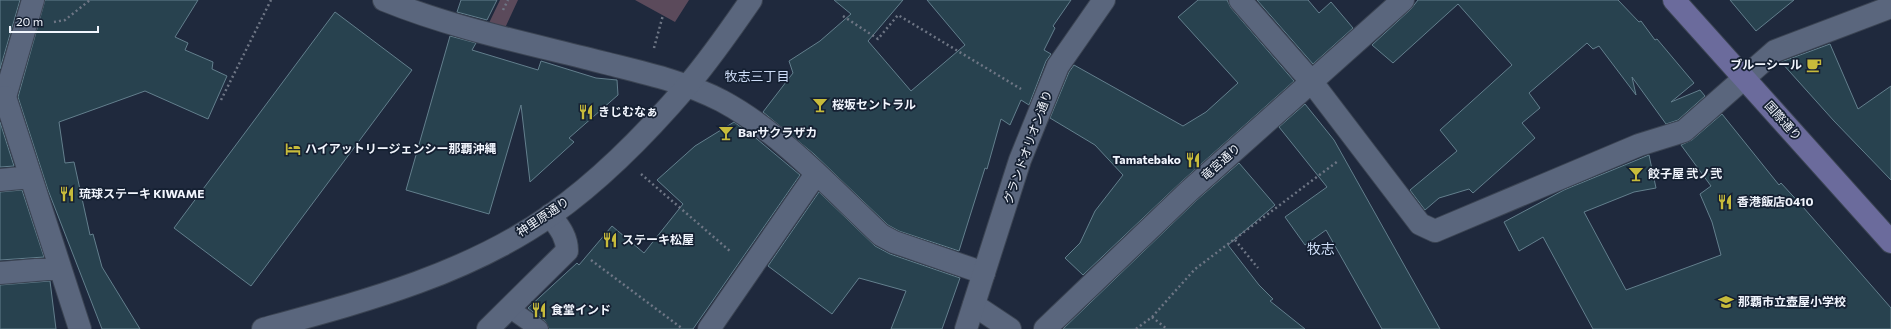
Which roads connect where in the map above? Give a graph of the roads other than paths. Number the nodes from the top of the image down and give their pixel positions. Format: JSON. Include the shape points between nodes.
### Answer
{"nodes":[{"id":1,"x":32,"y":0,"type":"edge"},
{"id":2,"x":384,"y":0,"type":"edge"},
{"id":3,"x":752,"y":0,"type":"edge"},
{"id":4,"x":1104,"y":0,"type":"edge"},
{"id":5,"x":1240,"y":0,"type":"edge"},
{"id":6,"x":1403,"y":0,"type":"edge"},
{"id":7,"x":1674,"y":0,"type":"edge"},
{"id":8,"x":1891,"y":7,"type":"edge"},
{"id":9,"x":1744,"y":78,"type":"junction"},
{"id":10,"x":1311,"y":81,"type":"junction"},
{"id":11,"x":688,"y":85,"type":"junction"},
{"id":12,"x":816,"y":174,"type":"junction"},
{"id":13,"x":31,"y":177,"type":"junction"},
{"id":14,"x":0,"y":180,"type":"edge"},
{"id":15,"x":550,"y":215,"type":"junction"},
{"id":16,"x":1891,"y":242,"type":"edge"},
{"id":17,"x":59,"y":268,"type":"junction"},
{"id":18,"x":0,"y":273,"type":"edge"},
{"id":19,"x":984,"y":273,"type":"junction"},
{"id":20,"x":974,"y":305,"type":"junction"},
{"id":21,"x":509,"y":308,"type":"junction"},
{"id":22,"x":80,"y":329,"type":"edge"},
{"id":23,"x":263,"y":329,"type":"edge"},
{"id":24,"x":488,"y":329,"type":"edge"},
{"id":25,"x":539,"y":329,"type":"edge"},
{"id":26,"x":709,"y":329,"type":"edge"},
{"id":27,"x":966,"y":329,"type":"edge"},
{"id":28,"x":1010,"y":329,"type":"edge"},
{"id":29,"x":1044,"y":329,"type":"edge"}],
"edges":[{"from":1,"to":13,"type":"street","via":[[5,97]]},
{"from":2,"to":11,"type":"street","via":[[491,34]]},
{"from":3,"to":11,"type":"street","name":"神里原通り"},
{"from":4,"to":19,"type":"street","name":"グランドオリオン通り","via":[[1058,66],[1020,160]]},
{"from":5,"to":10,"type":"street"},
{"from":6,"to":10,"type":"street","name":"竜宮通り"},
{"from":7,"to":9,"type":"main road","name":"国際通り"},
{"from":8,"to":9,"type":"street","via":[[1775,51]]},
{"from":9,"to":10,"type":"street","via":[[1684,131],[1639,145],[1435,232],[1420,224]]},
{"from":9,"to":16,"type":"main road","name":"国際通り"},
{"from":10,"to":29,"type":"street","name":"竜宮通り"},
{"from":11,"to":12,"type":"street","via":[[751,117]]},
{"from":11,"to":15,"type":"street","name":"神里原通り","via":[[621,156]]},
{"from":12,"to":19,"type":"street","via":[[881,235],[894,242]]},
{"from":12,"to":26,"type":"street"},
{"from":13,"to":14,"type":"street"},
{"from":13,"to":17,"type":"street"},
{"from":15,"to":21,"type":"street","via":[[563,232],[567,241],[567,251]]},
{"from":15,"to":23,"type":"street","name":"神里原通り","via":[[503,243],[434,276]]},
{"from":17,"to":18,"type":"street"},
{"from":17,"to":22,"type":"street"},
{"from":19,"to":20,"type":"street","name":"グランドオリオン通り"},
{"from":20,"to":27,"type":"street","name":"グランドオリオン通り"},
{"from":20,"to":28,"type":"street"},
{"from":21,"to":24,"type":"street"},
{"from":21,"to":25,"type":"lane"}]}
